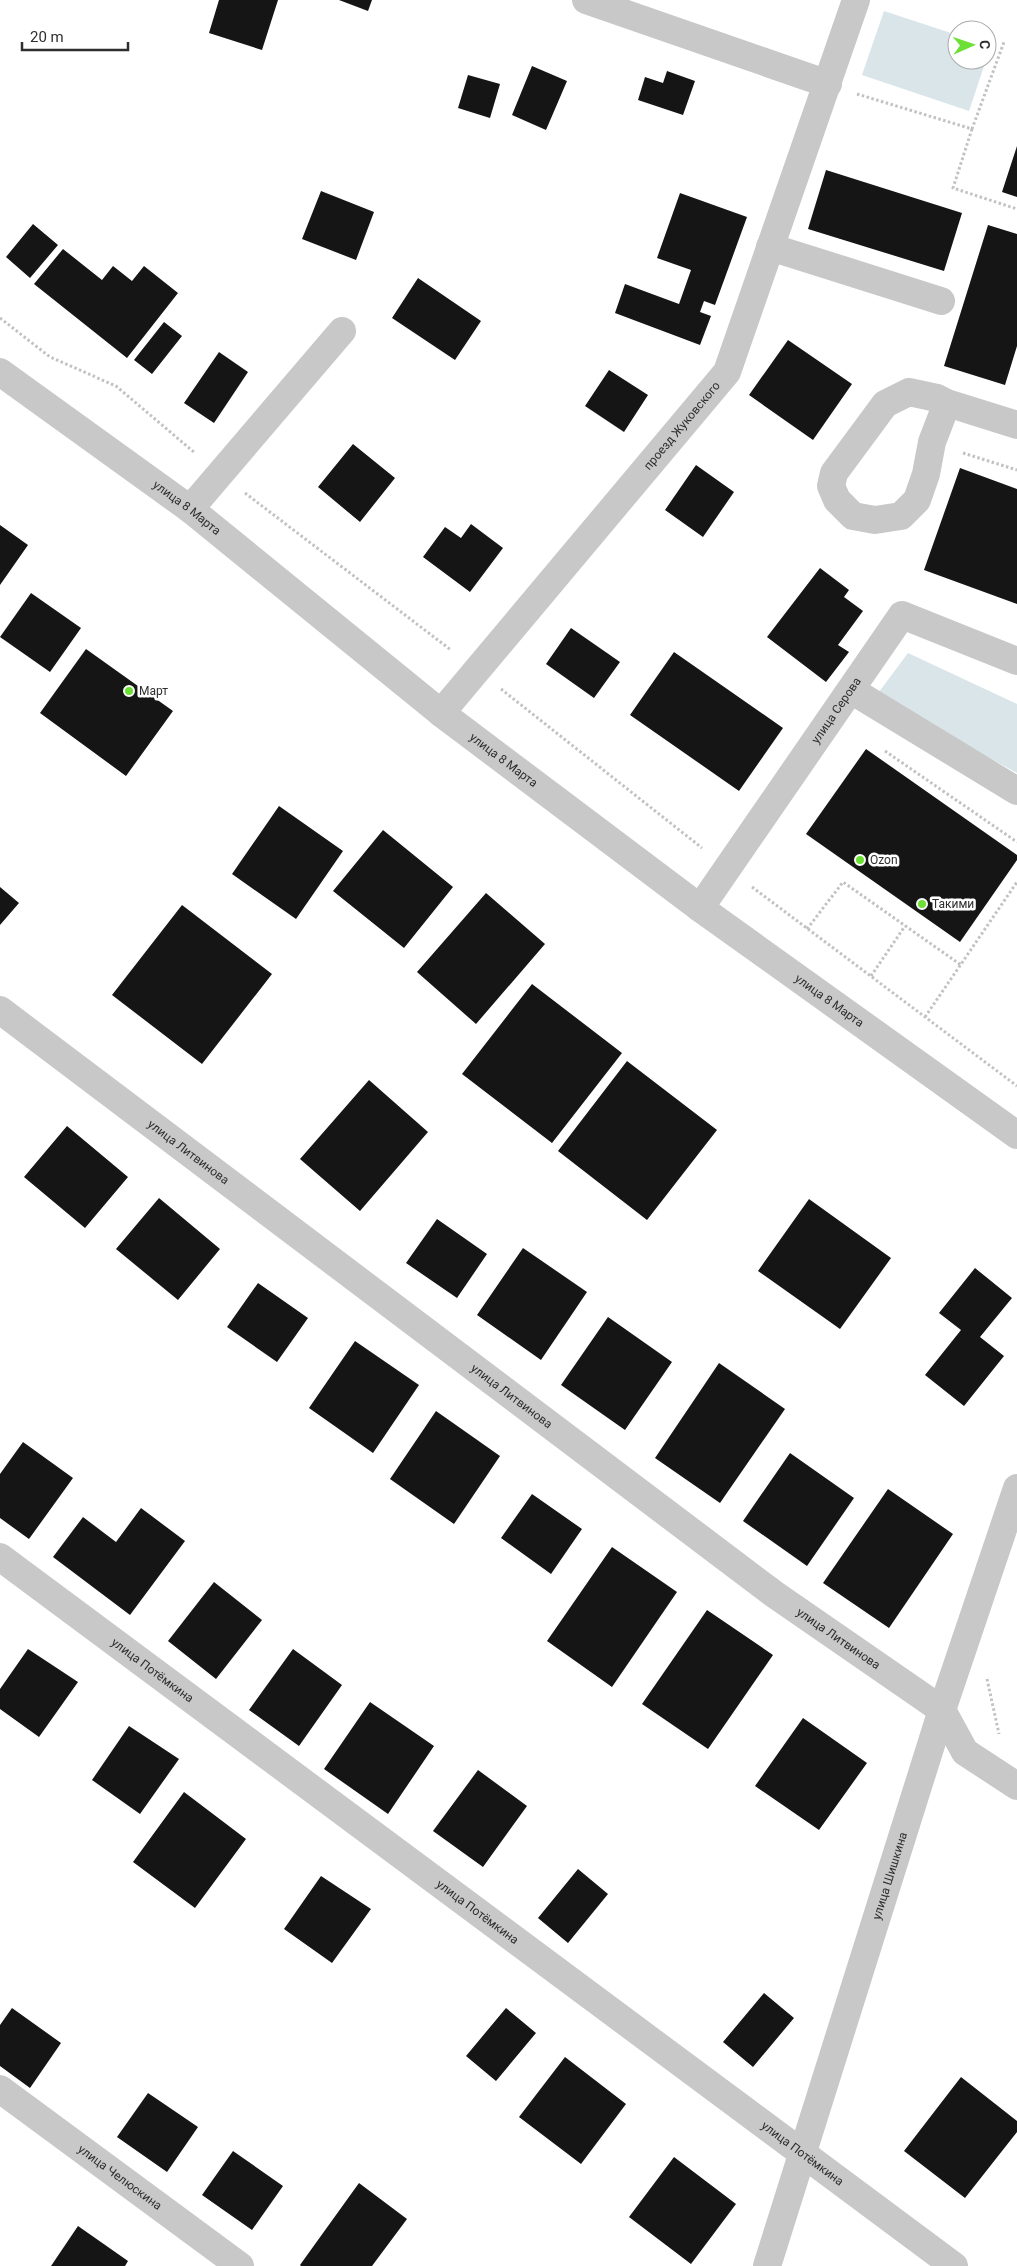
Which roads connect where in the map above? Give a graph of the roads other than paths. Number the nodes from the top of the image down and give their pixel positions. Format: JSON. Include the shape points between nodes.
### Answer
{"nodes":[{"id":1,"x":586,"y":0,"type":"edge"},
{"id":2,"x":856,"y":0,"type":"edge"},
{"id":3,"x":828,"y":84,"type":"junction"},
{"id":4,"x":770,"y":247,"type":"junction"},
{"id":5,"x":941,"y":301,"type":"dead end"},
{"id":6,"x":342,"y":331,"type":"dead end"},
{"id":7,"x":0,"y":372,"type":"edge"},
{"id":8,"x":947,"y":403,"type":"junction"},
{"id":9,"x":1017,"y":425,"type":"edge"},
{"id":10,"x":190,"y":509,"type":"junction"},
{"id":11,"x":1017,"y":662,"type":"edge"},
{"id":12,"x":850,"y":690,"type":"junction"},
{"id":13,"x":441,"y":713,"type":"junction"},
{"id":14,"x":1017,"y":791,"type":"edge"},
{"id":15,"x":700,"y":908,"type":"junction"},
{"id":16,"x":0,"y":1010,"type":"edge"},
{"id":17,"x":1017,"y":1135,"type":"edge"},
{"id":18,"x":1017,"y":1488,"type":"edge"},
{"id":19,"x":0,"y":1557,"type":"edge"},
{"id":20,"x":942,"y":1710,"type":"junction"},
{"id":21,"x":1015,"y":1785,"type":"edge"},
{"id":22,"x":0,"y":2089,"type":"edge"},
{"id":23,"x":803,"y":2153,"type":"junction"},
{"id":24,"x":240,"y":2266,"type":"edge"},
{"id":25,"x":767,"y":2266,"type":"edge"},
{"id":26,"x":954,"y":2266,"type":"edge"}],
"edges":[{"from":1,"to":3,"type":"street"},
{"from":2,"to":3,"type":"street","name":"проезд Жуковского"},
{"from":3,"to":4,"type":"street","name":"проезд Жуковского"},
{"from":4,"to":5,"type":"street"},
{"from":4,"to":13,"type":"street","name":"проезд Жуковского","via":[[727,372]]},
{"from":6,"to":10,"type":"street"},
{"from":7,"to":10,"type":"street","name":"улица 8 Марта"},
{"from":8,"to":8,"type":"street","via":[[909,392],[885,404],[834,473],[831,486],[837,500],[853,516],[875,520],[901,516],[916,500]]},
{"from":8,"to":9,"type":"street"},
{"from":10,"to":13,"type":"street","name":"улица 8 Марта"},
{"from":11,"to":12,"type":"street","name":"улица Серова","via":[[902,615]]},
{"from":12,"to":14,"type":"street"},
{"from":12,"to":15,"type":"street","name":"улица Серова"},
{"from":13,"to":15,"type":"street","name":"улица 8 Марта"},
{"from":15,"to":17,"type":"street","name":"улица 8 Марта"},
{"from":16,"to":20,"type":"street","name":"улица Литвинова","via":[[774,1594]]},
{"from":18,"to":20,"type":"street","name":"улица Шишкина"},
{"from":19,"to":23,"type":"street","name":"улица Потёмкина"},
{"from":20,"to":21,"type":"street","name":"улица Литвинова","via":[[965,1752]]},
{"from":20,"to":23,"type":"street","name":"улица Шишкина"},
{"from":22,"to":24,"type":"street","name":"улица Челюскина"},
{"from":23,"to":25,"type":"street","name":"улица Шишкина"},
{"from":23,"to":26,"type":"street","name":"улица Потёмкина"}]}
